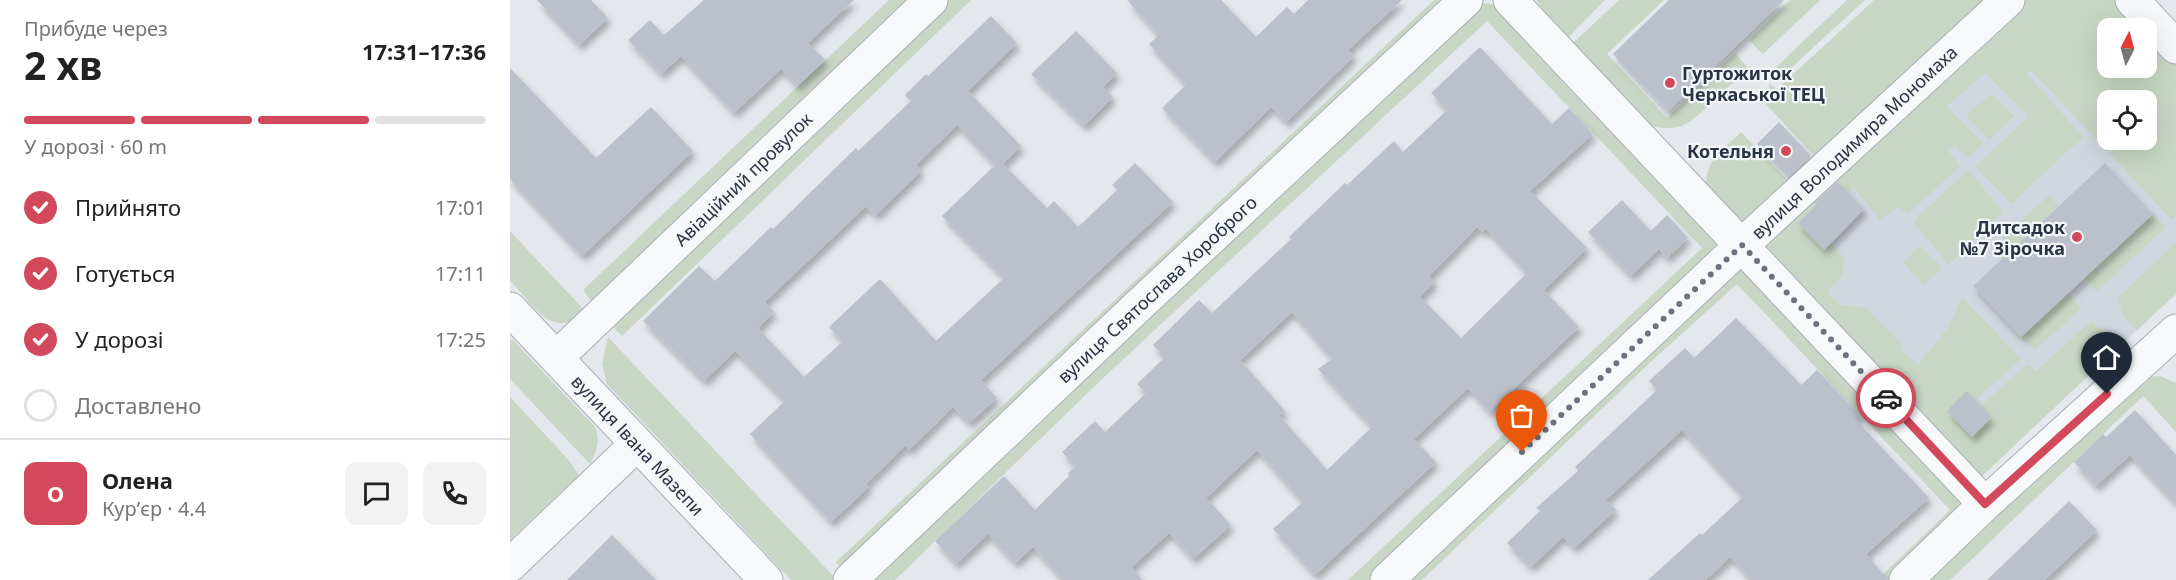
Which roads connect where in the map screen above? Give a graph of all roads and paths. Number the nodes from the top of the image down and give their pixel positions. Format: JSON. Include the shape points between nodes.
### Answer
{"nodes":[{"id":1,"x":931,"y":0,"type":"edge"},
{"id":2,"x":1466,"y":0,"type":"edge"},
{"id":3,"x":1510,"y":0,"type":"edge"},
{"id":4,"x":2008,"y":0,"type":"edge"},
{"id":5,"x":2132,"y":0,"type":"edge"},
{"id":6,"x":2176,"y":47,"type":"edge"},
{"id":7,"x":1742,"y":245,"type":"junction"},
{"id":8,"x":510,"y":309,"type":"edge"},
{"id":9,"x":2171,"y":348,"type":"edge"},
{"id":10,"x":556,"y":358,"type":"junction"},
{"id":11,"x":637,"y":444,"type":"junction"},
{"id":12,"x":1985,"y":504,"type":"junction"},
{"id":13,"x":510,"y":565,"type":"edge"},
{"id":14,"x":766,"y":580,"type":"edge"},
{"id":15,"x":850,"y":580,"type":"edge"},
{"id":16,"x":1387,"y":580,"type":"edge"},
{"id":17,"x":1906,"y":580,"type":"edge"}],
"edges":[{"from":1,"to":10,"type":"street","name":"Авіаційний провулок"},
{"from":2,"to":15,"type":"street","name":"вулиця Святослава Хороброго"},
{"from":3,"to":7,"type":"street"},
{"from":4,"to":7,"type":"street","name":"вулиця Володимира Мономаха"},
{"from":5,"to":6,"type":"street"},
{"from":7,"to":12,"type":"street"},
{"from":7,"to":16,"type":"street","name":"вулиця Володимира Мономаха"},
{"from":8,"to":10,"type":"street","name":"вулиця Івана Мазепи"},
{"from":9,"to":12,"type":"street"},
{"from":10,"to":11,"type":"street","name":"вулиця Івана Мазепи"},
{"from":11,"to":13,"type":"street"},
{"from":11,"to":14,"type":"street","name":"вулиця Івана Мазепи"},
{"from":12,"to":17,"type":"street"}]}
